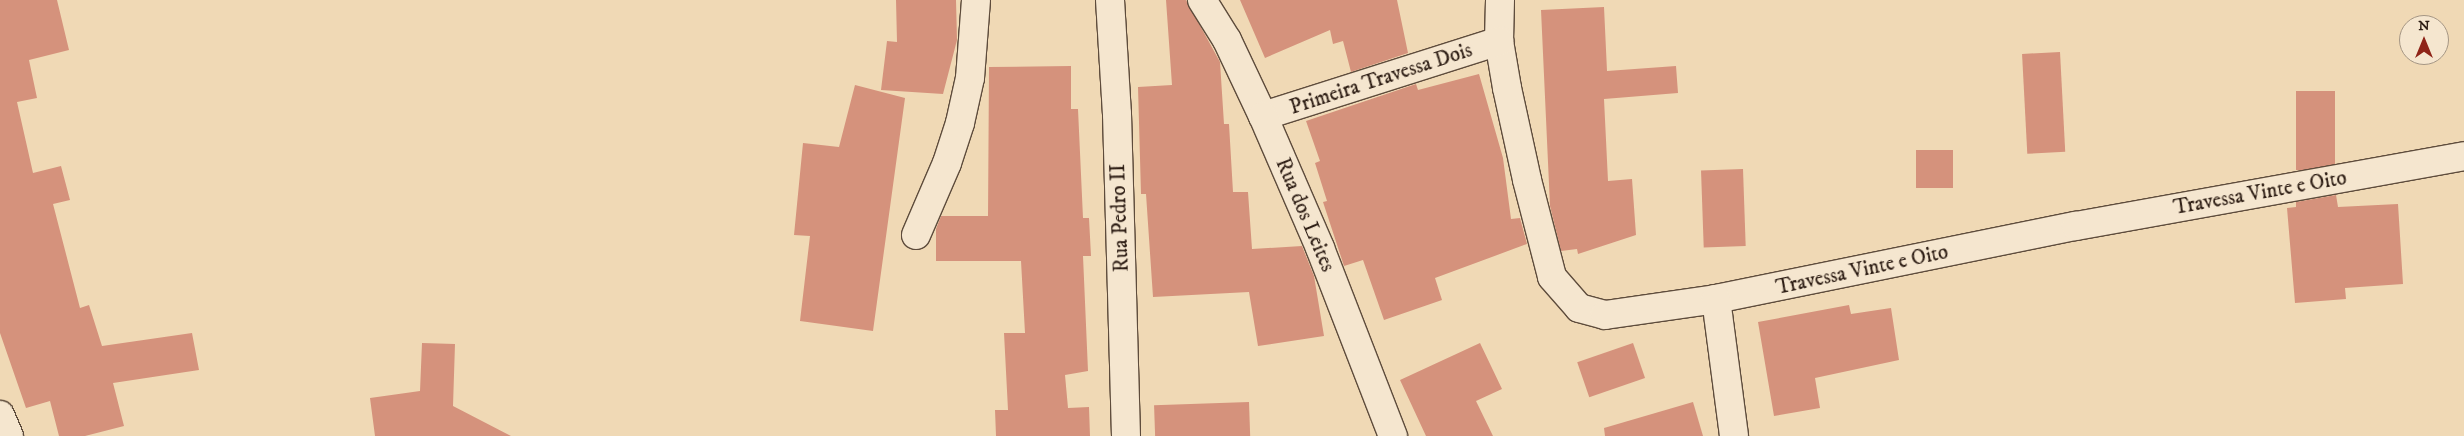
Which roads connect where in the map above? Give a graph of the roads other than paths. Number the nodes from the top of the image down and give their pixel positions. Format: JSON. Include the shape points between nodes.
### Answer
{"nodes":[{"id":1,"x":976,"y":0,"type":"edge"},
{"id":2,"x":1110,"y":0,"type":"edge"},
{"id":3,"x":1202,"y":0,"type":"edge"},
{"id":4,"x":1500,"y":0,"type":"edge"},
{"id":5,"x":1499,"y":41,"type":"junction"},
{"id":6,"x":1263,"y":116,"type":"junction"},
{"id":7,"x":2464,"y":156,"type":"edge"},
{"id":8,"x":916,"y":235,"type":"dead end"},
{"id":9,"x":1716,"y":299,"type":"junction"},
{"id":10,"x":1126,"y":436,"type":"edge"},
{"id":11,"x":1393,"y":436,"type":"edge"},
{"id":12,"x":1734,"y":436,"type":"edge"}],
"edges":[{"from":1,"to":8,"type":"street","via":[[970,78],[960,122],[947,163]]},
{"from":2,"to":10,"type":"street","name":"Rua Pedro II","via":[[1117,114]]},
{"from":3,"to":6,"type":"street","name":"Rua dos Leites","via":[[1227,40]]},
{"from":4,"to":5,"type":"street","name":"Travessa Vinte e Oito"},
{"from":5,"to":6,"type":"street","name":"Primeira Travessa Dois"},
{"from":5,"to":9,"type":"street","name":"Travessa Vinte e Oito","via":[[1526,180],[1552,277],[1566,296],[1580,308],[1605,315]]},
{"from":6,"to":11,"type":"street","name":"Rua dos Leites","via":[[1320,248]]},
{"from":7,"to":9,"type":"street","name":"Travessa Vinte e Oito","via":[[2076,226]]},
{"from":9,"to":12,"type":"street"}]}
